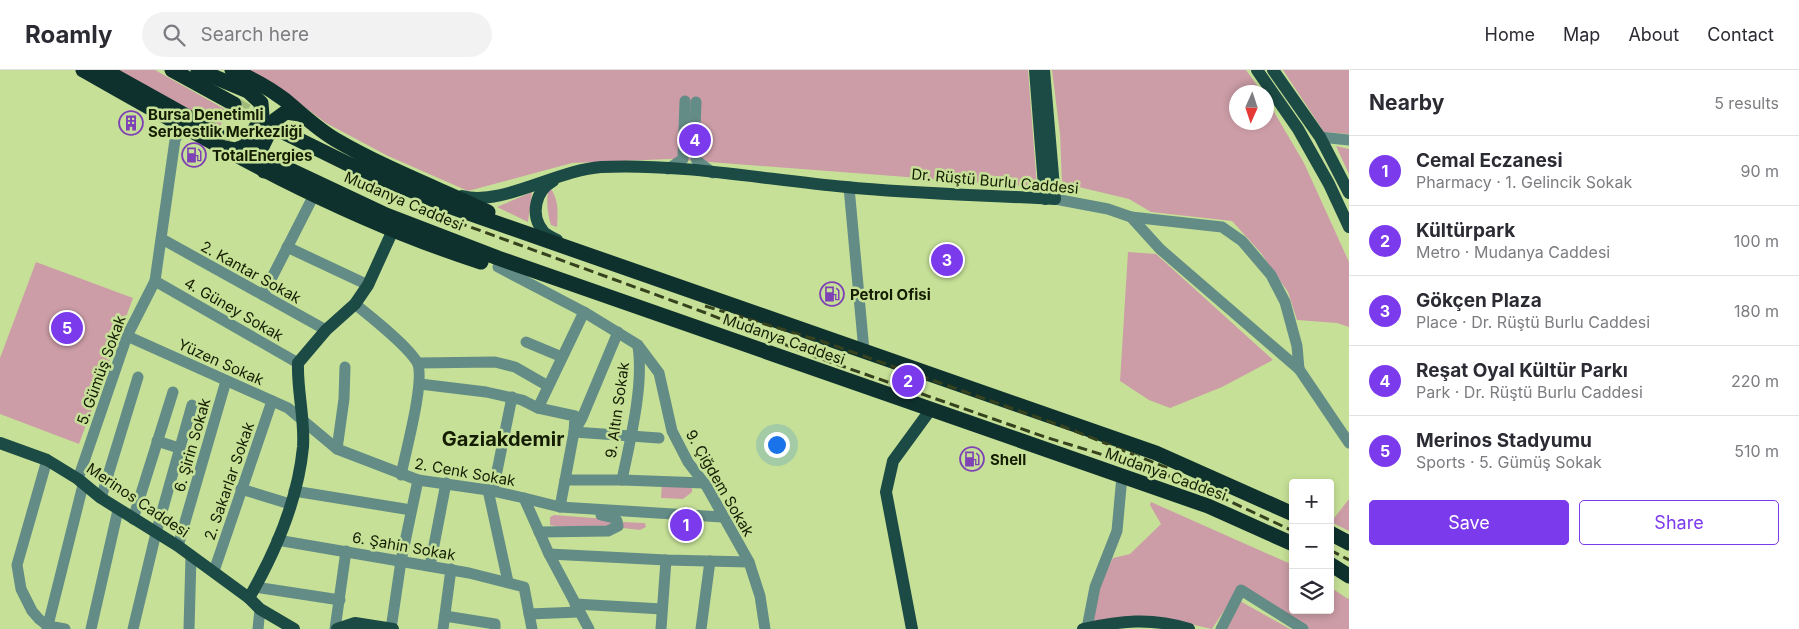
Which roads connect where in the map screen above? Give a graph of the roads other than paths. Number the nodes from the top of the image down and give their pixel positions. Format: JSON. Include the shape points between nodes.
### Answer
{"nodes":[{"id":1,"x":83,"y":70,"type":"edge"},
{"id":2,"x":104,"y":70,"type":"edge"},
{"id":3,"x":172,"y":70,"type":"edge"},
{"id":4,"x":198,"y":70,"type":"edge"},
{"id":5,"x":232,"y":70,"type":"edge"},
{"id":6,"x":1035,"y":70,"type":"edge"},
{"id":7,"x":1044,"y":70,"type":"edge"},
{"id":8,"x":1257,"y":70,"type":"edge"},
{"id":9,"x":1273,"y":70,"type":"edge"},
{"id":10,"x":234,"y":104,"type":"tunnel mouth"},
{"id":11,"x":300,"y":114,"type":"junction"},
{"id":12,"x":182,"y":126,"type":"junction"},
{"id":13,"x":281,"y":131,"type":"tunnel mouth"},
{"id":14,"x":217,"y":133,"type":"tunnel mouth"},
{"id":15,"x":1320,"y":137,"type":"junction"},
{"id":16,"x":1349,"y":140,"type":"edge"},
{"id":17,"x":224,"y":148,"type":"junction"},
{"id":18,"x":266,"y":165,"type":"junction"},
{"id":19,"x":668,"y":169,"type":"junction"},
{"id":20,"x":570,"y":172,"type":"junction"},
{"id":21,"x":714,"y":174,"type":"junction"},
{"id":22,"x":849,"y":187,"type":"junction"},
{"id":23,"x":445,"y":192,"type":"junction"},
{"id":24,"x":1349,"y":193,"type":"edge"},
{"id":25,"x":314,"y":195,"type":"junction"},
{"id":26,"x":1050,"y":199,"type":"junction"},
{"id":27,"x":1130,"y":216,"type":"junction"},
{"id":28,"x":1349,"y":227,"type":"edge"},
{"id":29,"x":393,"y":230,"type":"junction"},
{"id":30,"x":162,"y":240,"type":"junction"},
{"id":31,"x":287,"y":247,"type":"junction"},
{"id":32,"x":567,"y":247,"type":"junction"},
{"id":33,"x":498,"y":267,"type":"junction"},
{"id":34,"x":155,"y":281,"type":"junction"},
{"id":35,"x":368,"y":285,"type":"junction"},
{"id":36,"x":263,"y":295,"type":"junction"},
{"id":37,"x":620,"y":301,"type":"junction"},
{"id":38,"x":355,"y":304,"type":"junction"},
{"id":39,"x":584,"y":312,"type":"junction"},
{"id":40,"x":326,"y":330,"type":"junction"},
{"id":41,"x":618,"y":332,"type":"junction"},
{"id":42,"x":127,"y":336,"type":"junction"},
{"id":43,"x":526,"y":342,"type":"dead end"},
{"id":44,"x":638,"y":345,"type":"junction"},
{"id":45,"x":864,"y":351,"type":"junction"},
{"id":46,"x":562,"y":358,"type":"junction"},
{"id":47,"x":298,"y":363,"type":"junction"},
{"id":48,"x":418,"y":363,"type":"junction"},
{"id":49,"x":345,"y":367,"type":"dead end"},
{"id":50,"x":1299,"y":369,"type":"junction"},
{"id":51,"x":138,"y":376,"type":"dead end"},
{"id":52,"x":226,"y":381,"type":"junction"},
{"id":53,"x":420,"y":384,"type":"junction"},
{"id":54,"x":548,"y":386,"type":"junction"},
{"id":55,"x":173,"y":392,"type":"dead end"},
{"id":56,"x":512,"y":397,"type":"junction"},
{"id":57,"x":272,"y":401,"type":"junction"},
{"id":58,"x":192,"y":405,"type":"dead end"},
{"id":59,"x":538,"y":408,"type":"junction"},
{"id":60,"x":931,"y":409,"type":"junction"},
{"id":61,"x":302,"y":418,"type":"junction"},
{"id":62,"x":574,"y":432,"type":"junction"},
{"id":63,"x":631,"y":437,"type":"junction"},
{"id":64,"x":659,"y":438,"type":"dead end"},
{"id":65,"x":157,"y":441,"type":"junction"},
{"id":66,"x":1349,"y":442,"type":"edge"},
{"id":67,"x":1,"y":446,"type":"edge"},
{"id":68,"x":179,"y":448,"type":"junction"},
{"id":69,"x":337,"y":449,"type":"junction"},
{"id":70,"x":47,"y":460,"type":"junction"},
{"id":71,"x":401,"y":475,"type":"junction"},
{"id":72,"x":1122,"y":476,"type":"junction"},
{"id":73,"x":418,"y":480,"type":"junction"},
{"id":74,"x":565,"y":480,"type":"junction"},
{"id":75,"x":622,"y":480,"type":"junction"},
{"id":76,"x":81,"y":482,"type":"junction"},
{"id":77,"x":446,"y":483,"type":"junction"},
{"id":78,"x":704,"y":483,"type":"junction"},
{"id":79,"x":241,"y":489,"type":"junction"},
{"id":80,"x":294,"y":491,"type":"junction"},
{"id":81,"x":491,"y":491,"type":"junction"},
{"id":82,"x":101,"y":498,"type":"junction"},
{"id":83,"x":524,"y":498,"type":"junction"},
{"id":84,"x":290,"y":504,"type":"junction"},
{"id":85,"x":560,"y":507,"type":"junction"},
{"id":86,"x":118,"y":510,"type":"junction"},
{"id":87,"x":411,"y":510,"type":"junction"},
{"id":88,"x":530,"y":511,"type":"junction"},
{"id":89,"x":1289,"y":512,"type":"edge"},
{"id":90,"x":722,"y":517,"type":"junction"},
{"id":91,"x":133,"y":519,"type":"junction"},
{"id":92,"x":539,"y":532,"type":"junction"},
{"id":93,"x":156,"y":533,"type":"junction"},
{"id":94,"x":1334,"y":535,"type":"edge"},
{"id":95,"x":277,"y":540,"type":"junction"},
{"id":96,"x":1289,"y":542,"type":"edge"},
{"id":97,"x":1349,"y":543,"type":"edge"},
{"id":98,"x":178,"y":546,"type":"junction"},
{"id":99,"x":346,"y":551,"type":"junction"},
{"id":100,"x":549,"y":554,"type":"junction"},
{"id":101,"x":191,"y":556,"type":"junction"},
{"id":102,"x":666,"y":560,"type":"junction"},
{"id":103,"x":401,"y":561,"type":"junction"},
{"id":104,"x":710,"y":561,"type":"junction"},
{"id":105,"x":749,"y":562,"type":"junction"},
{"id":106,"x":430,"y":566,"type":"junction"},
{"id":107,"x":1334,"y":567,"type":"edge"},
{"id":108,"x":451,"y":569,"type":"junction"},
{"id":109,"x":214,"y":571,"type":"junction"},
{"id":110,"x":1349,"y":576,"type":"edge"},
{"id":111,"x":508,"y":582,"type":"junction"},
{"id":112,"x":252,"y":592,"type":"junction"},
{"id":113,"x":340,"y":600,"type":"junction"},
{"id":114,"x":577,"y":608,"type":"junction"},
{"id":115,"x":662,"y":608,"type":"junction"},
{"id":116,"x":260,"y":609,"type":"junction"},
{"id":117,"x":530,"y":614,"type":"junction"},
{"id":118,"x":445,"y":616,"type":"junction"},
{"id":119,"x":48,"y":627,"type":"edge"},
{"id":120,"x":392,"y":628,"type":"edge"},
{"id":121,"x":64,"y":629,"type":"edge"},
{"id":122,"x":90,"y":629,"type":"edge"},
{"id":123,"x":133,"y":629,"type":"edge"},
{"id":124,"x":189,"y":629,"type":"edge"},
{"id":125,"x":258,"y":629,"type":"edge"},
{"id":126,"x":294,"y":629,"type":"edge"},
{"id":127,"x":336,"y":629,"type":"edge"},
{"id":128,"x":443,"y":629,"type":"edge"},
{"id":129,"x":495,"y":629,"type":"edge"},
{"id":130,"x":532,"y":629,"type":"edge"},
{"id":131,"x":589,"y":629,"type":"edge"},
{"id":132,"x":661,"y":629,"type":"edge"},
{"id":133,"x":701,"y":629,"type":"edge"},
{"id":134,"x":765,"y":629,"type":"edge"},
{"id":135,"x":912,"y":629,"type":"edge"},
{"id":136,"x":1085,"y":629,"type":"edge"},
{"id":137,"x":1189,"y":629,"type":"edge"},
{"id":138,"x":1220,"y":629,"type":"edge"},
{"id":139,"x":1303,"y":629,"type":"edge"}],
"edges":[{"from":1,"to":12,"type":"highway"},
{"from":2,"to":14,"type":"highway"},
{"from":3,"to":10,"type":"highway"},
{"from":4,"to":17,"type":"highway","via":[[248,91],[260,104],[262,116],[246,146],[235,150]]},
{"from":5,"to":11,"type":"highway","via":[[260,82]]},
{"from":6,"to":26,"type":"main road"},
{"from":7,"to":26,"type":"main road"},
{"from":8,"to":28,"type":"main road","via":[[1298,129]]},
{"from":9,"to":15,"type":"main road"},
{"from":11,"to":18,"type":"highway","via":[[286,112],[275,120],[257,156]]},
{"from":11,"to":23,"type":"highway","via":[[335,140]]},
{"from":12,"to":17,"type":"highway"},
{"from":12,"to":30,"type":"street","name":"5. Gümüş Sokak","via":[[175,140]]},
{"from":13,"to":32,"type":"highway","name":"Mudanya Caddesi","via":[[346,163],[450,207]]},
{"from":15,"to":16,"type":"street"},
{"from":15,"to":24,"type":"main road"},
{"from":17,"to":18,"type":"highway"},
{"from":18,"to":25,"type":"highway"},
{"from":18,"to":37,"type":"highway","name":"Mudanya Caddesi","via":[[386,215]]},
{"from":19,"to":20,"type":"main road","name":"Dr. Rüştü Burlu Caddesi","via":[[600,167]]},
{"from":19,"to":21,"type":"main road","name":"Dr. Rüştü Burlu Caddesi"},
{"from":19,"to":21,"type":"street","via":[[683,159],[691,101],[694,152],[697,161]]},
{"from":20,"to":23,"type":"main road","via":[[488,198],[473,200]]},
{"from":20,"to":32,"type":"main road","via":[[545,185],[536,205],[536,219],[544,232]]},
{"from":21,"to":22,"type":"main road","name":"Dr. Rüştü Burlu Caddesi"},
{"from":22,"to":26,"type":"main road","name":"Dr. Rüştü Burlu Caddesi"},
{"from":22,"to":45,"type":"street"},
{"from":23,"to":32,"type":"highway"},
{"from":25,"to":29,"type":"highway"},
{"from":25,"to":31,"type":"street"},
{"from":26,"to":27,"type":"street","name":"Dr. Rüştü Burlu Caddesi"},
{"from":27,"to":50,"type":"street","via":[[1160,249]]},
{"from":27,"to":50,"type":"street","name":"Dr. Rüştü Burlu Caddesi","via":[[1222,227],[1242,241],[1271,275],[1285,302],[1297,346]]},
{"from":29,"to":33,"type":"highway"},
{"from":29,"to":35,"type":"main road"},
{"from":30,"to":34,"type":"street","name":"5. Gümüş Sokak"},
{"from":30,"to":36,"type":"street","name":"2. Kantar Sokak"},
{"from":31,"to":35,"type":"street"},
{"from":31,"to":36,"type":"street"},
{"from":32,"to":45,"type":"highway","name":"Mudanya Caddesi"},
{"from":33,"to":37,"type":"highway"},
{"from":33,"to":39,"type":"street","name":"9. Çiğdem Sokak"},
{"from":34,"to":42,"type":"street","name":"5. Gümüş Sokak"},
{"from":34,"to":47,"type":"street","name":"4. Güney Sokak"},
{"from":35,"to":38,"type":"main road"},
{"from":36,"to":40,"type":"street","name":"2. Kantar Sokak"},
{"from":37,"to":60,"type":"highway","name":"Mudanya Caddesi"},
{"from":38,"to":40,"type":"main road"},
{"from":38,"to":48,"type":"street"},
{"from":39,"to":41,"type":"street","name":"9. Çiğdem Sokak"},
{"from":39,"to":46,"type":"street"},
{"from":40,"to":47,"type":"main road"},
{"from":41,"to":44,"type":"street","name":"9. Çiğdem Sokak"},
{"from":41,"to":62,"type":"street"},
{"from":42,"to":52,"type":"street","name":"Yüzen Sokak"},
{"from":42,"to":76,"type":"street","name":"5. Gümüş Sokak"},
{"from":43,"to":46,"type":"street"},
{"from":44,"to":63,"type":"street","name":"9. Altın Sokak","via":[[640,361]]},
{"from":44,"to":78,"type":"street","name":"9. Çiğdem Sokak","via":[[659,373],[672,431],[688,462]]},
{"from":45,"to":89,"type":"highway","name":"Mudanya Caddesi","via":[[1156,453]]},
{"from":46,"to":54,"type":"street"},
{"from":47,"to":61,"type":"main road"},
{"from":48,"to":53,"type":"street"},
{"from":48,"to":54,"type":"street","via":[[495,362],[515,367]]},
{"from":49,"to":69,"type":"street"},
{"from":50,"to":66,"type":"street"},
{"from":51,"to":82,"type":"street"},
{"from":52,"to":57,"type":"street","name":"Yüzen Sokak"},
{"from":52,"to":98,"type":"street","name":"6. Şirin Sokak"},
{"from":53,"to":56,"type":"street"},
{"from":53,"to":71,"type":"street"},
{"from":54,"to":59,"type":"street"},
{"from":55,"to":65,"type":"street"},
{"from":56,"to":59,"type":"street"},
{"from":56,"to":81,"type":"street"},
{"from":57,"to":61,"type":"street","name":"Yüzen Sokak"},
{"from":57,"to":79,"type":"street","name":"2. Sakarlar Sokak"},
{"from":58,"to":68,"type":"street"},
{"from":59,"to":62,"type":"street","via":[[575,416]]},
{"from":60,"to":72,"type":"highway","name":"Mudanya Caddesi"},
{"from":60,"to":135,"type":"main road","via":[[893,461],[886,492]]},
{"from":61,"to":69,"type":"street","name":"2. Cenk Sokak"},
{"from":61,"to":80,"type":"main road","via":[[303,447]]},
{"from":62,"to":63,"type":"street"},
{"from":62,"to":74,"type":"street"},
{"from":63,"to":64,"type":"street"},
{"from":63,"to":75,"type":"street","name":"9. Altın Sokak"},
{"from":65,"to":68,"type":"street"},
{"from":65,"to":91,"type":"street"},
{"from":67,"to":70,"type":"main road","name":"Merinos Caddesi"},
{"from":68,"to":93,"type":"street"},
{"from":69,"to":71,"type":"street","name":"2. Cenk Sokak"},
{"from":70,"to":76,"type":"main road","name":"Merinos Caddesi"},
{"from":70,"to":119,"type":"street","via":[[17,565],[21,589],[32,611]]},
{"from":71,"to":73,"type":"street","name":"2. Cenk Sokak"},
{"from":72,"to":96,"type":"highway","name":"Mudanya Caddesi","via":[[1208,506]]},
{"from":72,"to":136,"type":"street","via":[[1116,531],[1095,587]]},
{"from":73,"to":77,"type":"street","name":"2. Cenk Sokak"},
{"from":73,"to":87,"type":"street"},
{"from":74,"to":75,"type":"street","name":"9. Altın Sokak"},
{"from":74,"to":85,"type":"street"},
{"from":75,"to":78,"type":"street","name":"9. Altın Sokak"},
{"from":76,"to":82,"type":"main road","name":"Merinos Caddesi"},
{"from":76,"to":119,"type":"street","name":"5. Gümüş Sokak"},
{"from":77,"to":81,"type":"street","name":"2. Cenk Sokak"},
{"from":77,"to":106,"type":"street"},
{"from":78,"to":90,"type":"street","name":"9. Çiğdem Sokak"},
{"from":79,"to":84,"type":"street"},
{"from":79,"to":109,"type":"street","name":"2. Sakarlar Sokak"},
{"from":80,"to":84,"type":"main road"},
{"from":80,"to":87,"type":"street"},
{"from":81,"to":83,"type":"street","name":"2. Cenk Sokak"},
{"from":81,"to":111,"type":"street"},
{"from":82,"to":86,"type":"main road","name":"Merinos Caddesi"},
{"from":83,"to":85,"type":"street"},
{"from":83,"to":88,"type":"street","name":"2. Cenk Sokak"},
{"from":84,"to":95,"type":"main road"},
{"from":85,"to":90,"type":"street"},
{"from":86,"to":91,"type":"main road","name":"Merinos Caddesi"},
{"from":86,"to":122,"type":"street"},
{"from":87,"to":103,"type":"street"},
{"from":88,"to":92,"type":"street","name":"2. Cenk Sokak"},
{"from":88,"to":92,"type":"street","via":[[605,515],[617,522],[615,530],[608,531]]},
{"from":90,"to":105,"type":"street","name":"9. Çiğdem Sokak"},
{"from":91,"to":93,"type":"main road","name":"Merinos Caddesi"},
{"from":92,"to":100,"type":"street","name":"2. Cenk Sokak"},
{"from":93,"to":98,"type":"main road","name":"Merinos Caddesi"},
{"from":93,"to":123,"type":"street"},
{"from":94,"to":97,"type":"highway"},
{"from":95,"to":99,"type":"street","name":"6. Şahin Sokak"},
{"from":95,"to":112,"type":"main road"},
{"from":98,"to":101,"type":"main road","name":"Merinos Caddesi"},
{"from":99,"to":103,"type":"street","name":"6. Şahin Sokak"},
{"from":99,"to":113,"type":"street"},
{"from":100,"to":102,"type":"street"},
{"from":100,"to":114,"type":"street","name":"2. Cenk Sokak"},
{"from":101,"to":109,"type":"main road","name":"Merinos Caddesi"},
{"from":101,"to":124,"type":"street"},
{"from":102,"to":104,"type":"street"},
{"from":102,"to":115,"type":"street"},
{"from":103,"to":106,"type":"street","name":"6. Şahin Sokak"},
{"from":103,"to":120,"type":"street"},
{"from":104,"to":105,"type":"street"},
{"from":104,"to":133,"type":"street"},
{"from":105,"to":134,"type":"street","name":"9. Çiğdem Sokak","via":[[760,596]]},
{"from":106,"to":108,"type":"street","name":"6. Şahin Sokak"},
{"from":107,"to":110,"type":"highway"},
{"from":108,"to":111,"type":"street","name":"6. Şahin Sokak"},
{"from":108,"to":118,"type":"street"},
{"from":109,"to":112,"type":"main road","name":"Merinos Caddesi"},
{"from":111,"to":117,"type":"street","name":"6. Şahin Sokak","via":[[524,587]]},
{"from":112,"to":113,"type":"street"},
{"from":112,"to":116,"type":"main road","name":"Merinos Caddesi"},
{"from":113,"to":127,"type":"street"},
{"from":114,"to":115,"type":"street"},
{"from":114,"to":117,"type":"street"},
{"from":114,"to":131,"type":"street","name":"2. Cenk Sokak"},
{"from":115,"to":132,"type":"street"},
{"from":116,"to":125,"type":"street"},
{"from":116,"to":126,"type":"main road","name":"Merinos Caddesi"},
{"from":117,"to":130,"type":"street"},
{"from":118,"to":128,"type":"street"},
{"from":118,"to":129,"type":"street","via":[[495,624]]},
{"from":119,"to":121,"type":"street"},
{"from":120,"to":127,"type":"main road","via":[[355,623]]},
{"from":136,"to":137,"type":"main road","via":[[1141,620],[1171,623]]},
{"from":138,"to":139,"type":"street","via":[[1241,590]]}]}
